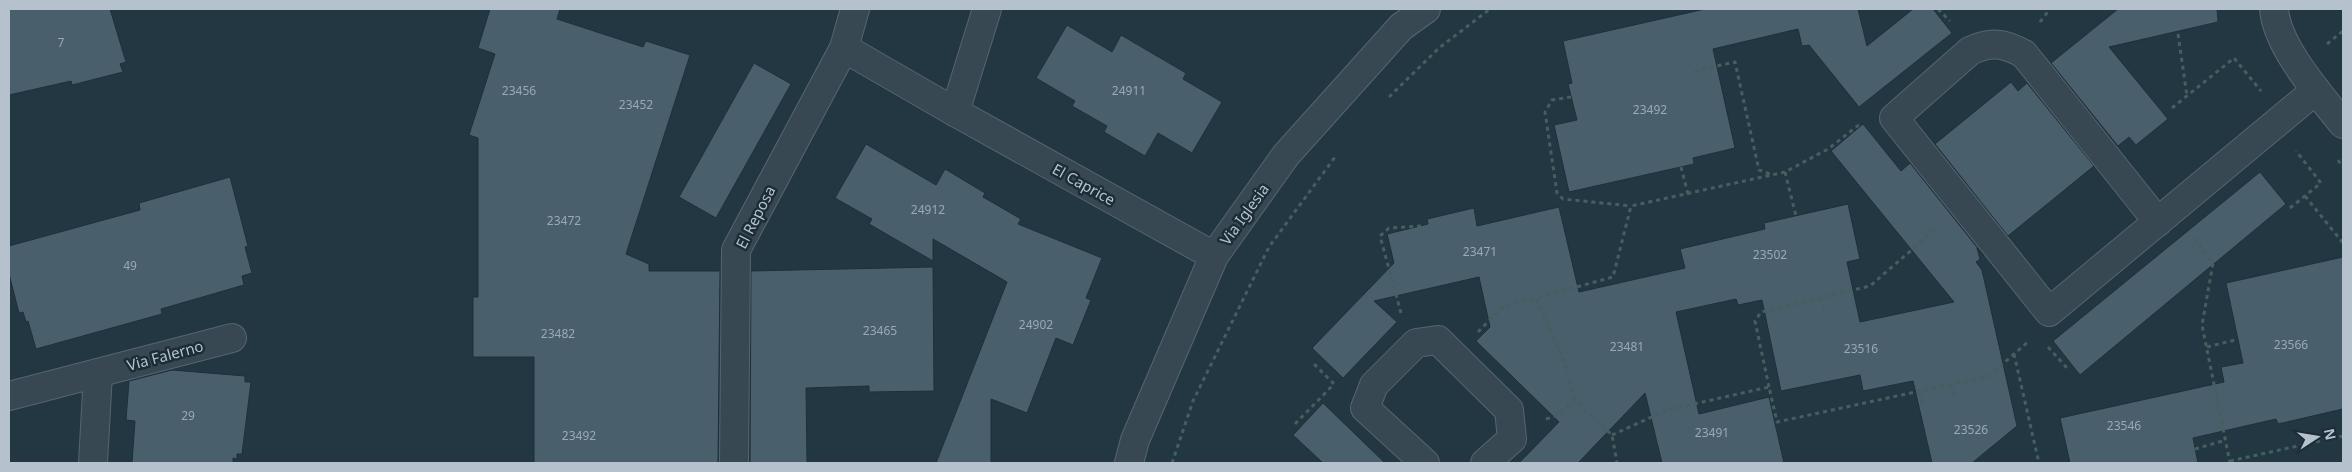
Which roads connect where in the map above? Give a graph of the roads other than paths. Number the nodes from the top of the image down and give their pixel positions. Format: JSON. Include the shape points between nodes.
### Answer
{"nodes":[{"id":1,"x":855,"y":9,"type":"edge"},
{"id":2,"x":987,"y":9,"type":"edge"},
{"id":3,"x":1426,"y":9,"type":"edge"},
{"id":4,"x":2274,"y":9,"type":"edge"},
{"id":5,"x":844,"y":48,"type":"junction"},
{"id":6,"x":2316,"y":90,"type":"junction"},
{"id":7,"x":955,"y":112,"type":"junction"},
{"id":8,"x":2343,"y":124,"type":"edge"},
{"id":9,"x":2166,"y":215,"type":"junction"},
{"id":10,"x":1214,"y":256,"type":"junction"},
{"id":11,"x":232,"y":338,"type":"dead end"},
{"id":12,"x":98,"y":373,"type":"junction"},
{"id":13,"x":9,"y":396,"type":"edge"},
{"id":14,"x":93,"y":463,"type":"edge"},
{"id":15,"x":734,"y":463,"type":"edge"},
{"id":16,"x":1129,"y":463,"type":"edge"},
{"id":17,"x":1425,"y":463,"type":"edge"},
{"id":18,"x":1485,"y":463,"type":"edge"}],
"edges":[{"from":1,"to":5,"type":"street","name":"El Reposa"},
{"from":2,"to":7,"type":"street"},
{"from":3,"to":10,"type":"street","name":"Via Iglesia","via":[[1401,27],[1286,155]]},
{"from":4,"to":6,"type":"street","via":[[2281,38]]},
{"from":5,"to":7,"type":"street"},
{"from":5,"to":15,"type":"street","name":"El Reposa","via":[[736,250]]},
{"from":6,"to":8,"type":"street"},
{"from":6,"to":9,"type":"street"},
{"from":7,"to":10,"type":"street","name":"El Caprice"},
{"from":9,"to":9,"type":"street","via":[[2024,54],[2008,46],[1983,44],[1970,51],[1894,118],[2048,312]]},
{"from":10,"to":16,"type":"street","name":"Via Iglesia","via":[[1135,440]]},
{"from":11,"to":12,"type":"street","name":"Via Falerno"},
{"from":12,"to":13,"type":"street","name":"Via Falerno"},
{"from":12,"to":14,"type":"street"},
{"from":17,"to":18,"type":"street","via":[[1365,408],[1374,385],[1416,342],[1438,340],[1510,410],[1511,436]]}]}
